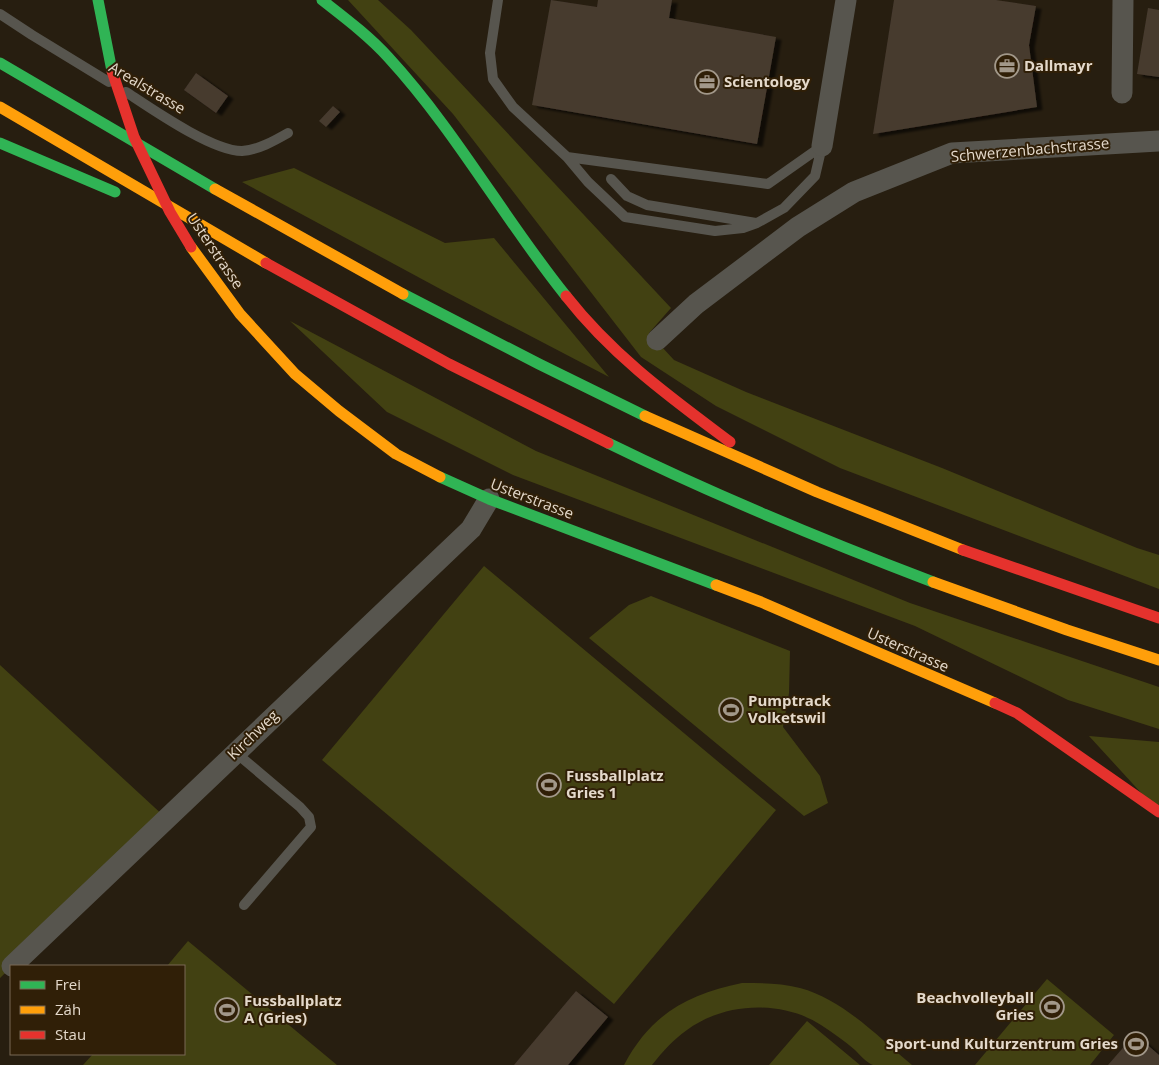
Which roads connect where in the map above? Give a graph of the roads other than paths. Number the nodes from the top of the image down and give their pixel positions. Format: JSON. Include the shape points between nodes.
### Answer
{"nodes":[{"id":1,"x":98,"y":0,"type":"edge"},
{"id":2,"x":322,"y":0,"type":"edge"},
{"id":3,"x":498,"y":0,"type":"edge"},
{"id":4,"x":846,"y":0,"type":"edge"},
{"id":5,"x":1123,"y":0,"type":"edge"},
{"id":6,"x":0,"y":14,"type":"edge"},
{"id":7,"x":0,"y":63,"type":"edge"},
{"id":8,"x":1122,"y":93,"type":"dead end"},
{"id":9,"x":0,"y":107,"type":"edge"},
{"id":10,"x":288,"y":133,"type":"dead end"},
{"id":11,"x":1159,"y":141,"type":"edge"},
{"id":12,"x":0,"y":143,"type":"edge"},
{"id":13,"x":822,"y":146,"type":"junction"},
{"id":14,"x":567,"y":157,"type":"junction"},
{"id":15,"x":610,"y":179,"type":"dead end"},
{"id":16,"x":757,"y":224,"type":"junction"},
{"id":17,"x":218,"y":236,"type":"junction"},
{"id":18,"x":657,"y":340,"type":"dead end"},
{"id":19,"x":770,"y":472,"type":"junction"},
{"id":20,"x":489,"y":499,"type":"junction"},
{"id":21,"x":1159,"y":618,"type":"edge"},
{"id":22,"x":1159,"y":660,"type":"edge"},
{"id":23,"x":235,"y":752,"type":"junction"},
{"id":24,"x":1159,"y":812,"type":"edge"},
{"id":25,"x":244,"y":905,"type":"dead end"},
{"id":26,"x":14,"y":965,"type":"edge"},
{"id":27,"x":10,"y":969,"type":"edge"},
{"id":28,"x":0,"y":978,"type":"edge"}],
"edges":[{"from":1,"to":20,"type":"main road","name":"Usterstrasse","bridge":true,"via":[[112,71],[134,137],[170,212],[240,314],[295,374],[396,454]]},
{"from":2,"to":19,"type":"main road","via":[[379,48],[412,86],[554,280],[601,337],[641,375]]},
{"from":3,"to":14,"type":"lane","via":[[490,53],[493,79],[513,107]]},
{"from":4,"to":13,"type":"street"},
{"from":5,"to":8,"type":"street"},
{"from":6,"to":10,"type":"lane","name":"Arealstrasse","via":[[218,146],[242,151],[255,149]]},
{"from":7,"to":19,"type":"main road","via":[[159,158],[410,296],[617,403]]},
{"from":9,"to":17,"type":"main road"},
{"from":11,"to":18,"type":"street","name":"Schwerzenbachstrasse","via":[[952,153],[854,192],[798,227],[696,304]]},
{"from":12,"to":17,"type":"main road"},
{"from":13,"to":14,"type":"lane","via":[[768,184]]},
{"from":13,"to":16,"type":"lane","via":[[815,176],[784,208]]},
{"from":14,"to":16,"type":"lane","via":[[625,217],[715,231]]},
{"from":15,"to":16,"type":"lane","via":[[627,196],[648,205]]},
{"from":17,"to":22,"type":"main road","via":[[452,365],[686,479],[885,563]]},
{"from":19,"to":21,"type":"main road","via":[[981,556]]},
{"from":20,"to":23,"type":"street","name":"Kirchweg","via":[[471,528]]},
{"from":20,"to":24,"type":"main road","name":"Usterstrasse","via":[[761,602],[1017,713]]},
{"from":23,"to":25,"type":"lane","via":[[300,807],[309,817],[311,827]]},
{"from":23,"to":26,"type":"street","name":"Kirchweg"},
{"from":27,"to":28,"type":"street","name":"Kirchweg"}]}
